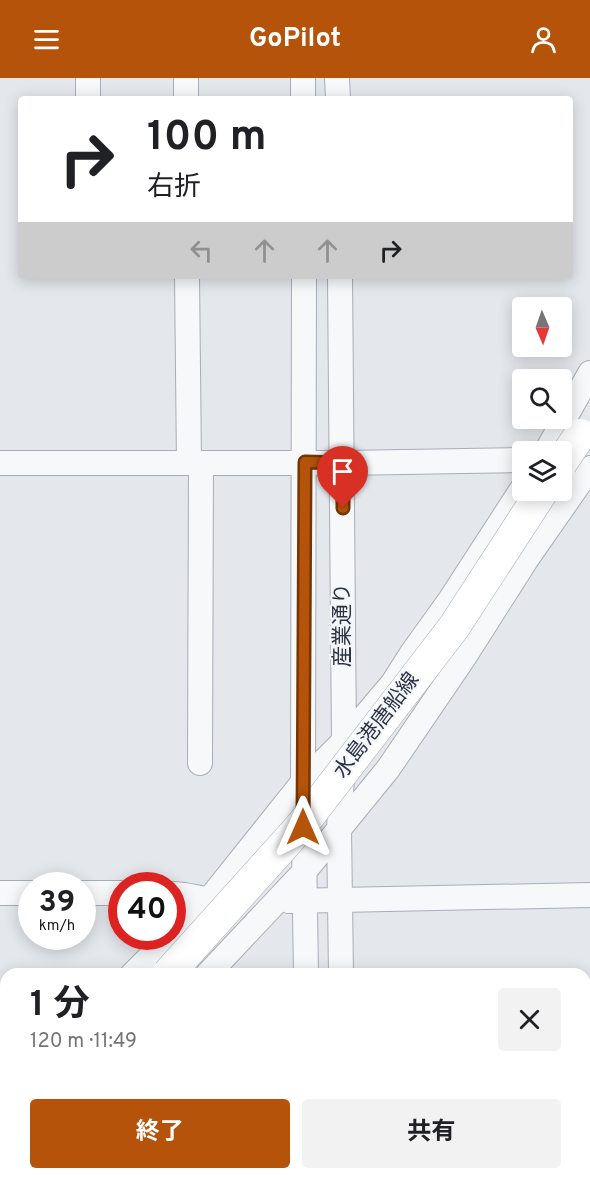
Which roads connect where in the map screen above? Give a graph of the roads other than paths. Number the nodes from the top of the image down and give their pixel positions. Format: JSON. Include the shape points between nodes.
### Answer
{"nodes":[{"id":1,"x":88,"y":78,"type":"edge"},
{"id":2,"x":186,"y":78,"type":"edge"},
{"id":3,"x":303,"y":78,"type":"edge"},
{"id":4,"x":338,"y":78,"type":"edge"},
{"id":5,"x":88,"y":96,"type":"edge"},
{"id":6,"x":186,"y":96,"type":"edge"},
{"id":7,"x":303,"y":96,"type":"edge"},
{"id":8,"x":338,"y":96,"type":"edge"},
{"id":9,"x":187,"y":279,"type":"edge"},
{"id":10,"x":304,"y":279,"type":"edge"},
{"id":11,"x":340,"y":279,"type":"edge"},
{"id":12,"x":590,"y":373,"type":"edge"},
{"id":13,"x":586,"y":438,"type":"edge"},
{"id":14,"x":552,"y":441,"type":"edge"},
{"id":15,"x":572,"y":451,"type":"edge"},
{"id":16,"x":512,"y":460,"type":"edge"},
{"id":17,"x":305,"y":462,"type":"junction"},
{"id":18,"x":0,"y":463,"type":"edge"},
{"id":19,"x":195,"y":463,"type":"junction"},
{"id":20,"x":343,"y":463,"type":"junction"},
{"id":21,"x":590,"y":468,"type":"edge"},
{"id":22,"x":514,"y":501,"type":"edge"},
{"id":23,"x":536,"y":501,"type":"edge"},
{"id":24,"x":344,"y":741,"type":"junction"},
{"id":25,"x":200,"y":763,"type":"dead end"},
{"id":26,"x":303,"y":782,"type":"junction"},
{"id":27,"x":339,"y":829,"type":"junction"},
{"id":28,"x":304,"y":872,"type":"junction"},
{"id":29,"x":0,"y":892,"type":"edge"},
{"id":30,"x":18,"y":893,"type":"edge"},
{"id":31,"x":186,"y":894,"type":"edge"},
{"id":32,"x":590,"y":895,"type":"edge"},
{"id":33,"x":278,"y":900,"type":"junction"},
{"id":34,"x":208,"y":901,"type":"junction"},
{"id":35,"x":305,"y":901,"type":"junction"},
{"id":36,"x":341,"y":901,"type":"junction"},
{"id":37,"x":186,"y":922,"type":"edge"},
{"id":38,"x":157,"y":950,"type":"edge"},
{"id":39,"x":139,"y":968,"type":"edge"},
{"id":40,"x":173,"y":968,"type":"edge"},
{"id":41,"x":214,"y":968,"type":"edge"},
{"id":42,"x":306,"y":968,"type":"edge"},
{"id":43,"x":341,"y":968,"type":"edge"}],
"edges":[{"from":1,"to":5,"type":"street"},
{"from":2,"to":6,"type":"street"},
{"from":3,"to":7,"type":"street"},
{"from":4,"to":8,"type":"street"},
{"from":9,"to":19,"type":"street"},
{"from":10,"to":17,"type":"street","name":"産業通り"},
{"from":11,"to":20,"type":"street","name":"産業通り"},
{"from":12,"to":14,"type":"street"},
{"from":13,"to":15,"type":"main road","bridge":true},
{"from":16,"to":20,"type":"street"},
{"from":17,"to":19,"type":"street"},
{"from":17,"to":20,"type":"street"},
{"from":17,"to":26,"type":"street","name":"産業通り"},
{"from":18,"to":19,"type":"street"},
{"from":19,"to":25,"type":"street"},
{"from":20,"to":24,"type":"street","name":"産業通り"},
{"from":21,"to":27,"type":"street","via":[[463,660],[387,769]]},
{"from":22,"to":24,"type":"street","via":[[393,683]]},
{"from":23,"to":40,"type":"main road","name":"水島港唐船線","bridge":true,"via":[[453,627],[302,825]]},
{"from":24,"to":26,"type":"street"},
{"from":24,"to":27,"type":"street","name":"産業通り"},
{"from":26,"to":28,"type":"street","name":"産業通り"},
{"from":26,"to":34,"type":"street"},
{"from":27,"to":28,"type":"street"},
{"from":27,"to":36,"type":"street","name":"産業通り"},
{"from":28,"to":33,"type":"street"},
{"from":28,"to":35,"type":"street","name":"産業通り"},
{"from":29,"to":30,"type":"street"},
{"from":31,"to":34,"type":"street"},
{"from":32,"to":36,"type":"street"},
{"from":33,"to":34,"type":"street"},
{"from":33,"to":35,"type":"street"},
{"from":33,"to":41,"type":"street"},
{"from":34,"to":37,"type":"street"},
{"from":35,"to":36,"type":"street"},
{"from":35,"to":42,"type":"street","name":"産業通り"},
{"from":36,"to":43,"type":"street","name":"産業通り"},
{"from":38,"to":39,"type":"street"}]}
